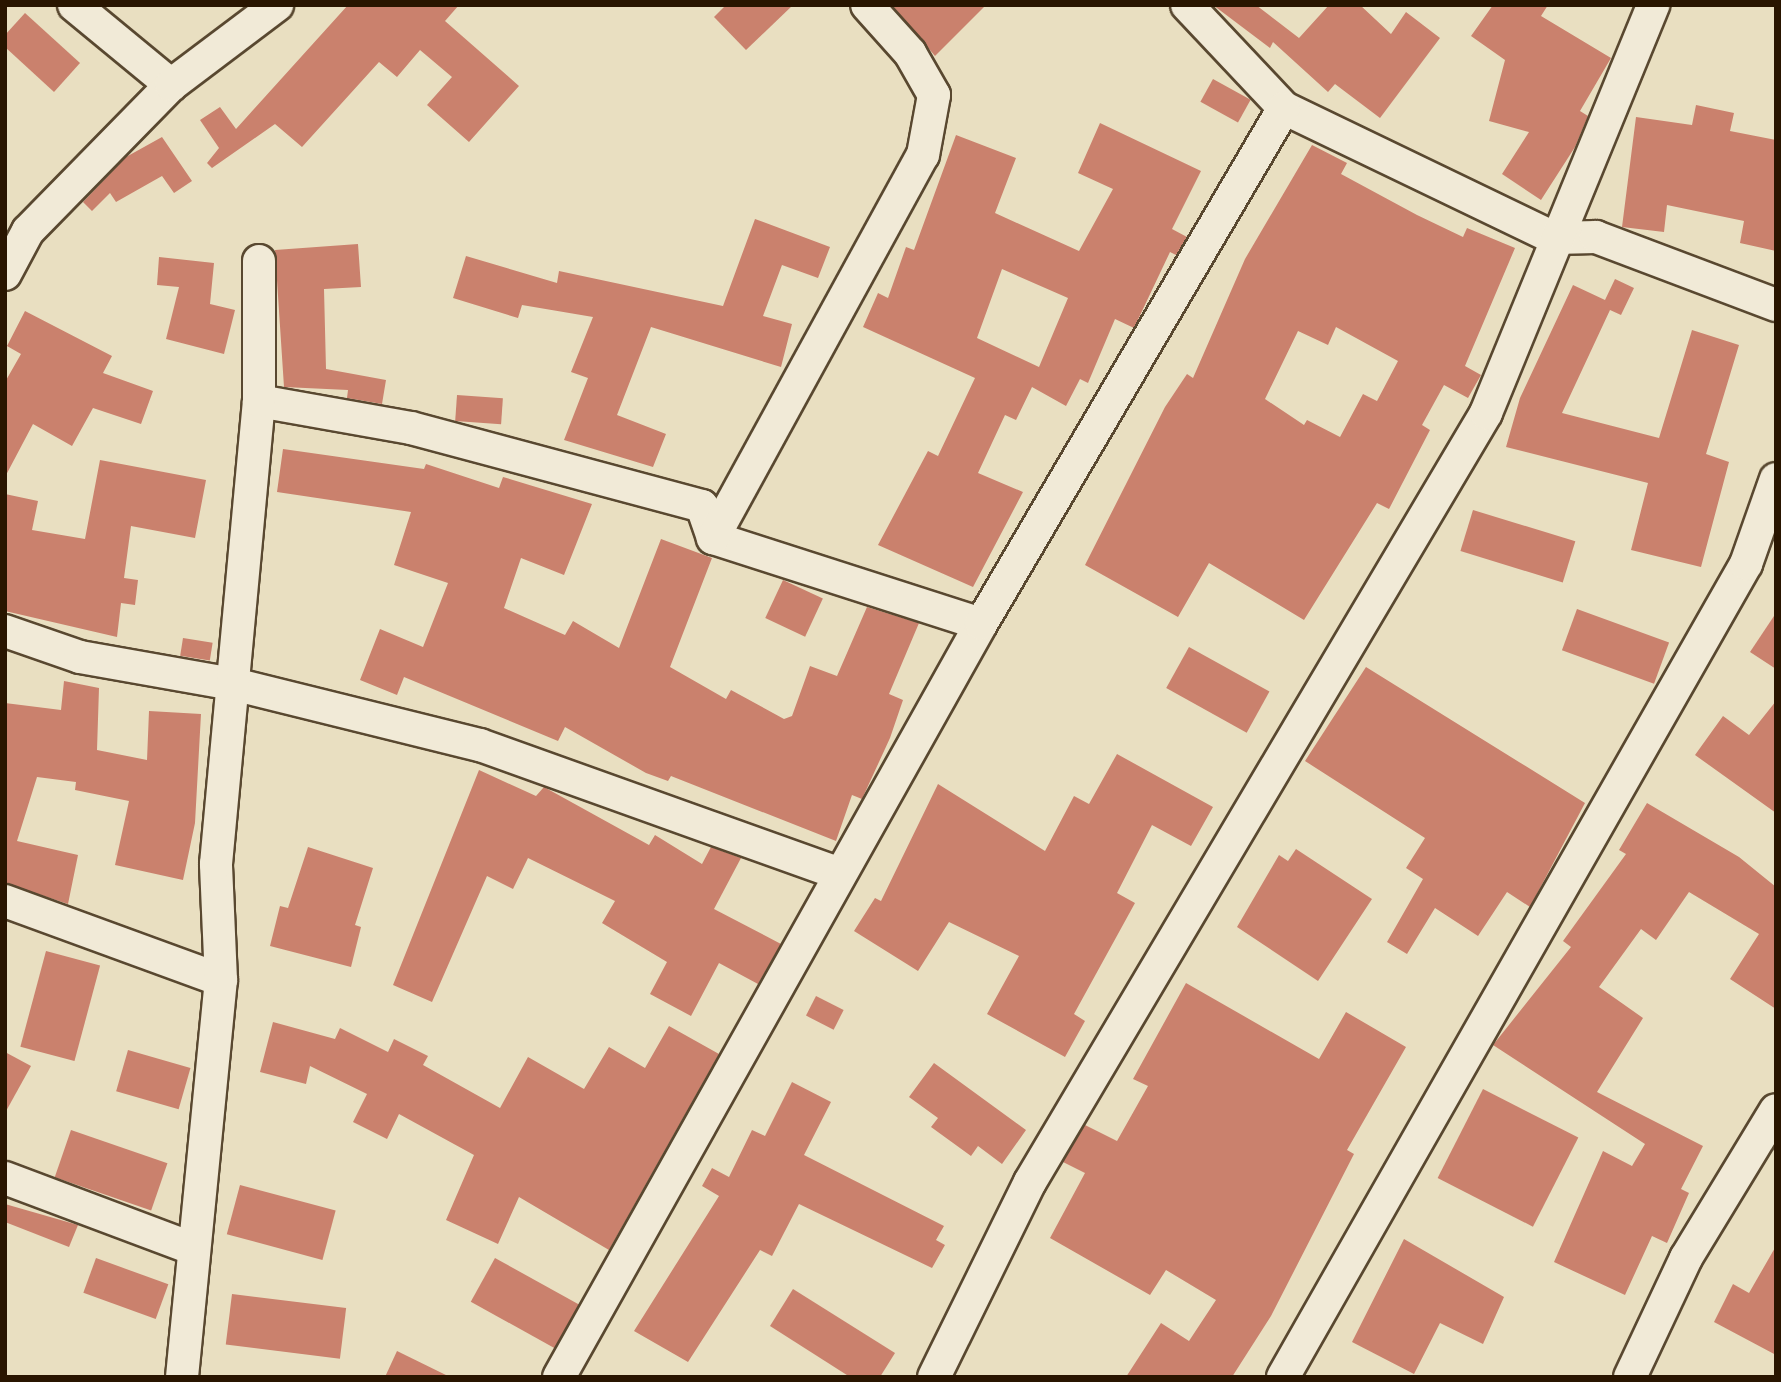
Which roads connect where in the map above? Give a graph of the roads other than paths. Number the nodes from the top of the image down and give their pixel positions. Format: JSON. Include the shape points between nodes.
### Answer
{"nodes":[{"id":1,"x":74,"y":5,"type":"edge"},
{"id":2,"x":277,"y":5,"type":"edge"},
{"id":3,"x":867,"y":5,"type":"edge"},
{"id":4,"x":1187,"y":5,"type":"edge"},
{"id":5,"x":1653,"y":5,"type":"edge"},
{"id":6,"x":171,"y":85,"type":"junction"},
{"id":7,"x":1284,"y":108,"type":"junction"},
{"id":8,"x":17,"y":225,"type":"edge"},
{"id":9,"x":1553,"y":238,"type":"junction"},
{"id":10,"x":259,"y":261,"type":"dead end"},
{"id":11,"x":5,"y":274,"type":"edge"},
{"id":12,"x":1776,"y":305,"type":"edge"},
{"id":13,"x":259,"y":401,"type":"junction"},
{"id":14,"x":1776,"y":479,"type":"edge"},
{"id":15,"x":713,"y":538,"type":"junction"},
{"id":16,"x":981,"y":624,"type":"junction"},
{"id":17,"x":5,"y":631,"type":"edge"},
{"id":18,"x":233,"y":684,"type":"junction"},
{"id":19,"x":840,"y":874,"type":"junction"},
{"id":20,"x":5,"y":901,"type":"edge"},
{"id":21,"x":221,"y":981,"type":"junction"},
{"id":22,"x":1776,"y":1111,"type":"edge"},
{"id":23,"x":5,"y":1178,"type":"edge"},
{"id":24,"x":191,"y":1248,"type":"junction"},
{"id":25,"x":182,"y":1377,"type":"edge"},
{"id":26,"x":559,"y":1377,"type":"edge"},
{"id":27,"x":934,"y":1377,"type":"edge"},
{"id":28,"x":1283,"y":1377,"type":"edge"},
{"id":29,"x":1630,"y":1377,"type":"edge"}],
"edges":[{"from":1,"to":6,"type":"street"},
{"from":2,"to":6,"type":"street"},
{"from":3,"to":15,"type":"street","via":[[910,53],[934,95],[923,155]]},
{"from":4,"to":7,"type":"street"},
{"from":5,"to":9,"type":"street"},
{"from":6,"to":8,"type":"street"},
{"from":7,"to":9,"type":"street"},
{"from":7,"to":16,"type":"street"},
{"from":8,"to":11,"type":"street"},
{"from":9,"to":12,"type":"street","via":[[1595,237]]},
{"from":9,"to":27,"type":"street","via":[[1486,412],[1030,1182]]},
{"from":10,"to":13,"type":"street"},
{"from":13,"to":15,"type":"street","via":[[411,428],[702,506]]},
{"from":13,"to":18,"type":"street"},
{"from":14,"to":28,"type":"street","via":[[1746,564]]},
{"from":15,"to":16,"type":"street"},
{"from":16,"to":19,"type":"street"},
{"from":17,"to":18,"type":"street","via":[[80,657]]},
{"from":18,"to":19,"type":"street","via":[[480,745]]},
{"from":18,"to":21,"type":"street","via":[[216,864]]},
{"from":19,"to":26,"type":"street"},
{"from":20,"to":21,"type":"street"},
{"from":21,"to":24,"type":"street"},
{"from":22,"to":29,"type":"street","via":[[1686,1258]]},
{"from":23,"to":24,"type":"street"},
{"from":24,"to":25,"type":"street"}]}
